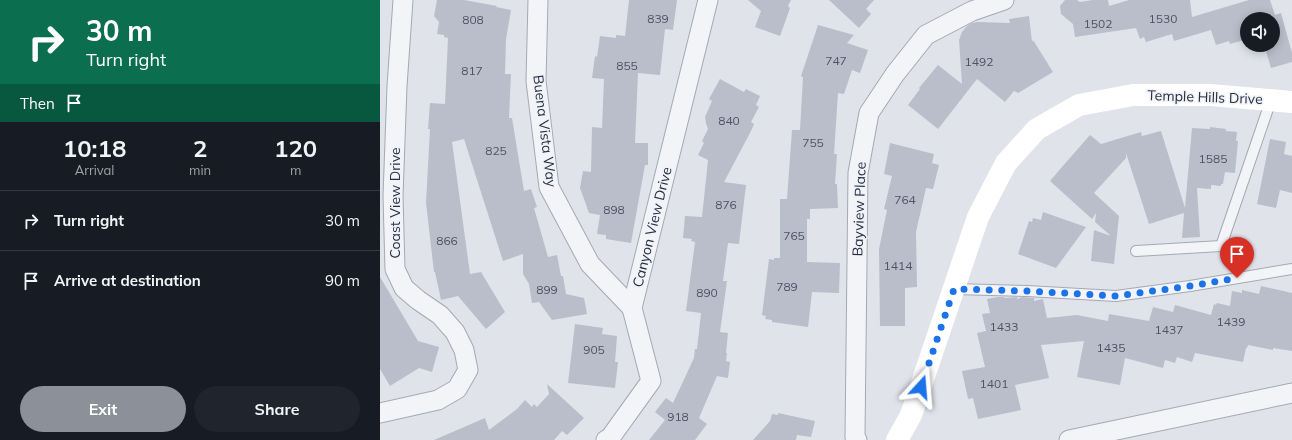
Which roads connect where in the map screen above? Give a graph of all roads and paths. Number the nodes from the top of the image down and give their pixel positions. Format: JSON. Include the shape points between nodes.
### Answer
{"nodes":[{"id":1,"x":402,"y":0,"type":"edge"},
{"id":2,"x":538,"y":0,"type":"edge"},
{"id":3,"x":708,"y":0,"type":"edge"},
{"id":4,"x":1004,"y":0,"type":"edge"},
{"id":5,"x":1281,"y":101,"type":"edge"},
{"id":6,"x":1136,"y":251,"type":"dead end"},
{"id":7,"x":1292,"y":269,"type":"edge"},
{"id":8,"x":954,"y":289,"type":"junction"},
{"id":9,"x":632,"y":308,"type":"junction"},
{"id":10,"x":1292,"y":393,"type":"edge"},
{"id":11,"x":380,"y":414,"type":"edge"},
{"id":12,"x":606,"y":440,"type":"edge"},
{"id":13,"x":857,"y":440,"type":"edge"},
{"id":14,"x":897,"y":440,"type":"edge"},
{"id":15,"x":1069,"y":440,"type":"edge"}],
"edges":[{"from":1,"to":11,"type":"street","name":"Coast View Drive","via":[[393,188],[395,269],[404,288],[440,315],[454,332],[464,350],[468,370],[457,390],[438,400]]},
{"from":2,"to":9,"type":"street","name":"Buena Vista Way","via":[[536,81],[549,187],[590,264]]},
{"from":3,"to":9,"type":"street","name":"Canyon View Drive"},
{"from":4,"to":13,"type":"street","name":"Bayview Place","via":[[972,11],[926,36],[895,74],[869,113],[858,172],[855,437]]},
{"from":5,"to":6,"type":"lane","via":[[1221,246]]},
{"from":5,"to":8,"type":"street","name":"Temple Hills Drive","via":[[1210,95],[1133,95],[1079,105],[1037,129],[1006,163],[984,204]]},
{"from":7,"to":8,"type":"lane","via":[[1116,296]]},
{"from":8,"to":14,"type":"street","name":"Temple Hills Drive","via":[[911,415]]},
{"from":9,"to":12,"type":"street","name":"Canyon View Drive","via":[[651,381]]},
{"from":10,"to":15,"type":"street"}]}
